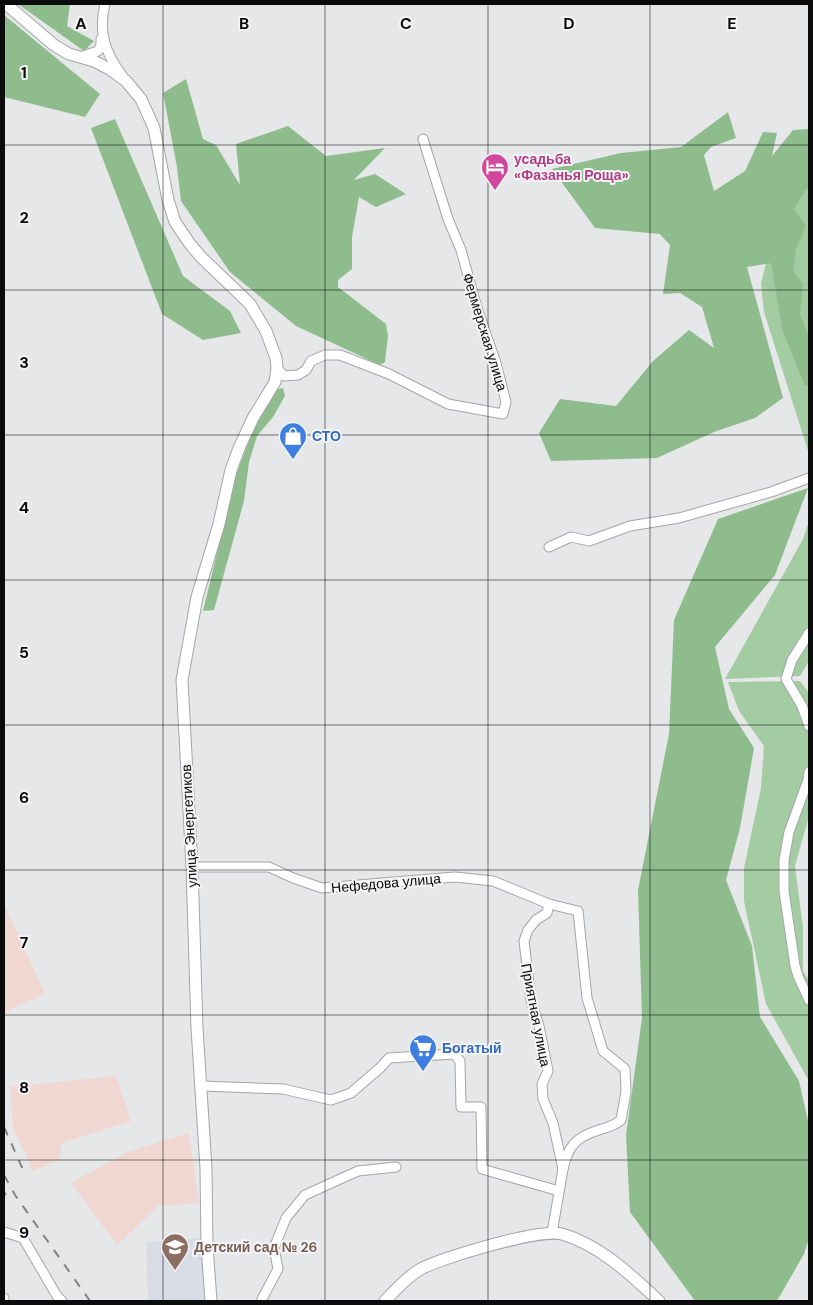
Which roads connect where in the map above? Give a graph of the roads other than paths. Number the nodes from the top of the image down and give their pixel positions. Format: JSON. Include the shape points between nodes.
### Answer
{"nodes":[{"id":1,"x":6,"y":4,"type":"edge"},
{"id":2,"x":105,"y":4,"type":"edge"},
{"id":3,"x":101,"y":33,"type":"junction"},
{"id":4,"x":80,"y":57,"type":"junction"},
{"id":5,"x":126,"y":81,"type":"junction"},
{"id":6,"x":423,"y":139,"type":"dead end"},
{"id":7,"x":281,"y":372,"type":"junction"},
{"id":8,"x":809,"y":478,"type":"edge"},
{"id":9,"x":549,"y":547,"type":"dead end"},
{"id":10,"x":809,"y":633,"type":"edge"},
{"id":11,"x":809,"y":726,"type":"edge"},
{"id":12,"x":809,"y":772,"type":"edge"},
{"id":13,"x":192,"y":867,"type":"junction"},
{"id":14,"x":549,"y":904,"type":"junction"},
{"id":15,"x":809,"y":1000,"type":"edge"},
{"id":16,"x":202,"y":1086,"type":"junction"},
{"id":17,"x":396,"y":1167,"type":"dead end"},
{"id":18,"x":563,"y":1169,"type":"junction"},
{"id":19,"x":559,"y":1191,"type":"junction"},
{"id":20,"x":4,"y":1232,"type":"edge"},
{"id":21,"x":552,"y":1233,"type":"junction"},
{"id":22,"x":62,"y":1301,"type":"edge"},
{"id":23,"x":211,"y":1301,"type":"edge"},
{"id":24,"x":263,"y":1301,"type":"edge"},
{"id":25,"x":385,"y":1301,"type":"edge"},
{"id":26,"x":659,"y":1301,"type":"edge"}],
"edges":[{"from":1,"to":4,"type":"main road","via":[[54,45]]},
{"from":2,"to":3,"type":"street"},
{"from":3,"to":4,"type":"street","via":[[98,51]]},
{"from":3,"to":5,"type":"street","via":[[110,57]]},
{"from":4,"to":5,"type":"main road","via":[[94,61]]},
{"from":5,"to":7,"type":"main road","via":[[141,99],[154,128],[168,200],[176,222],[201,257],[250,304],[272,345]]},
{"from":6,"to":7,"type":"street","name":"Фермерская улица","via":[[496,363],[506,402],[503,414],[448,404],[389,374],[340,355],[325,355],[311,361],[298,375]]},
{"from":7,"to":13,"type":"main road","name":"улица Энергетиков","via":[[253,418],[231,470],[197,597],[182,680]]},
{"from":8,"to":9,"type":"street","via":[[679,518],[630,526],[589,540],[571,537]]},
{"from":10,"to":11,"type":"street","via":[[792,660],[786,679],[802,706]]},
{"from":12,"to":15,"type":"street","via":[[789,832],[783,874],[795,966]]},
{"from":13,"to":14,"type":"street","name":"Нефедова улица","via":[[270,867],[322,888],[455,877],[493,881]]},
{"from":13,"to":16,"type":"main road","name":"улица Энергетиков"},
{"from":14,"to":18,"type":"street","name":"Приятная улица","via":[[547,913],[536,920],[524,941],[531,1000],[548,1071],[542,1084],[543,1098],[554,1122]]},
{"from":14,"to":18,"type":"street","name":"Нефедова улица","via":[[578,911],[587,998],[603,1051],[625,1069],[622,1120],[615,1126],[579,1139],[570,1148]]},
{"from":16,"to":19,"type":"street","via":[[283,1090],[331,1100],[351,1093],[389,1058],[454,1054],[460,1061],[461,1107],[481,1107],[482,1168]]},
{"from":16,"to":23,"type":"main road","name":"улица Энергетиков"},
{"from":17,"to":24,"type":"street","via":[[358,1171],[305,1195],[286,1218],[274,1248],[278,1269]]},
{"from":18,"to":19,"type":"street","name":"Приятная улица"},
{"from":19,"to":21,"type":"street","name":"Приятная улица"},
{"from":20,"to":22,"type":"street","via":[[23,1238]]},
{"from":21,"to":25,"type":"main road","via":[[521,1237],[419,1270]]},
{"from":21,"to":26,"type":"main road","via":[[561,1233],[594,1248],[630,1274]]}]}
